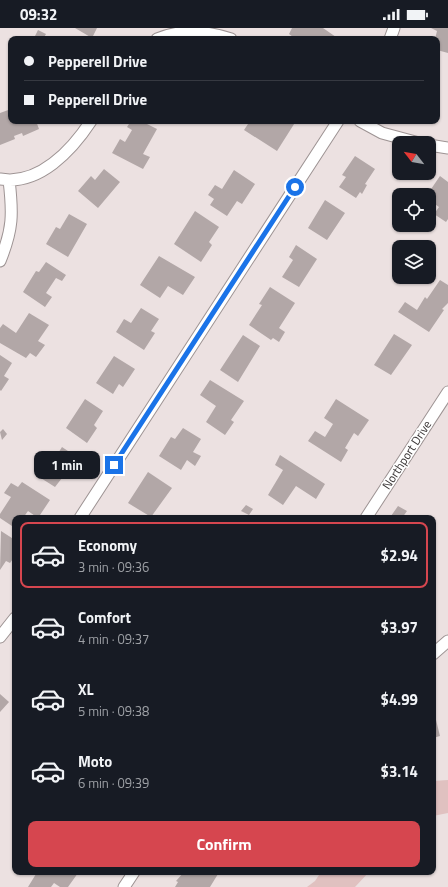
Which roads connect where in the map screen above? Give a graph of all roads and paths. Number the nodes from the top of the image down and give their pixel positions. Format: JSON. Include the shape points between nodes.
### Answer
{"nodes":[{"id":1,"x":167,"y":36,"type":"edge"},
{"id":2,"x":220,"y":36,"type":"edge"},
{"id":3,"x":89,"y":124,"type":"edge"},
{"id":4,"x":336,"y":124,"type":"edge"},
{"id":5,"x":366,"y":124,"type":"edge"},
{"id":6,"x":393,"y":136,"type":"edge"},
{"id":7,"x":436,"y":146,"type":"edge"},
{"id":8,"x":448,"y":148,"type":"edge"},
{"id":9,"x":4,"y":180,"type":"edge"},
{"id":10,"x":0,"y":260,"type":"edge"},
{"id":11,"x":448,"y":393,"type":"edge"},
{"id":12,"x":82,"y":515,"type":"edge"},
{"id":13,"x":368,"y":515,"type":"edge"},
{"id":14,"x":12,"y":622,"type":"edge"},
{"id":15,"x":0,"y":637,"type":"edge"},
{"id":16,"x":448,"y":641,"type":"edge"},
{"id":17,"x":436,"y":651,"type":"edge"},
{"id":18,"x":132,"y":875,"type":"edge"},
{"id":19,"x":124,"y":887,"type":"edge"}],
"edges":[{"from":1,"to":2,"type":"street","via":[[192,32]]},
{"from":3,"to":9,"type":"street","via":[[66,154],[49,166],[28,176]]},
{"from":4,"to":12,"type":"street"},
{"from":5,"to":6,"type":"street"},
{"from":7,"to":8,"type":"street"},
{"from":9,"to":10,"type":"street","via":[[12,218],[10,238]]},
{"from":11,"to":13,"type":"street","name":"Northport Drive"},
{"from":14,"to":15,"type":"street"},
{"from":16,"to":17,"type":"street"},
{"from":18,"to":19,"type":"street"}]}
